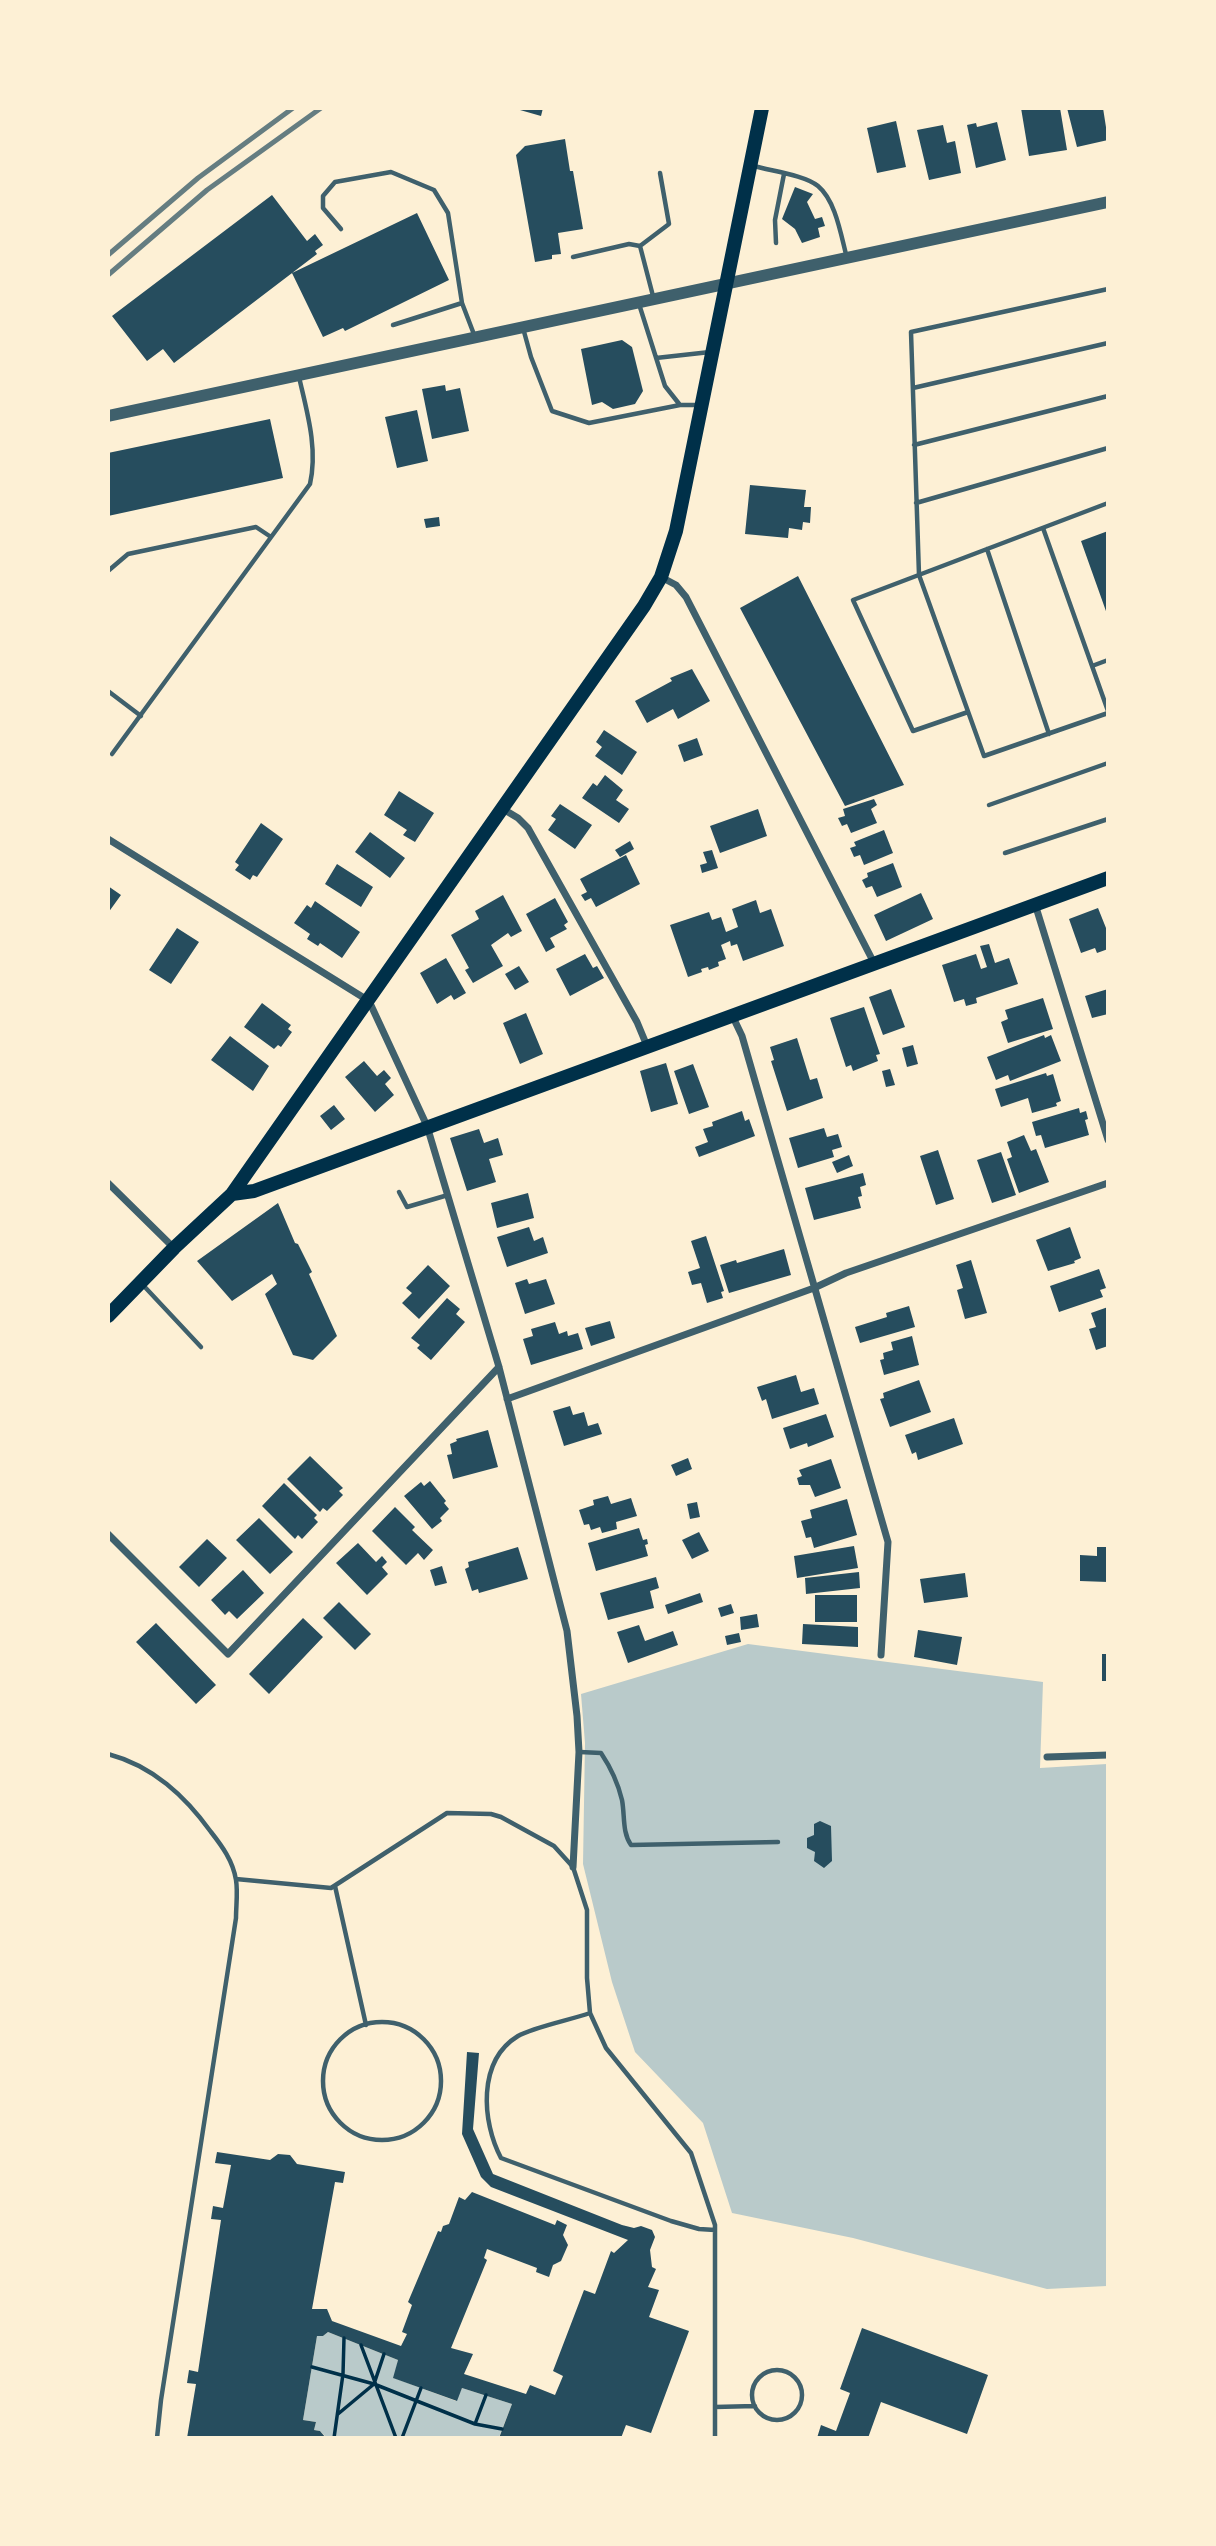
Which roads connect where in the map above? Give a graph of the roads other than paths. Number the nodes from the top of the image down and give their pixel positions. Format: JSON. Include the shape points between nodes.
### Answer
{"nodes":[{"id":1,"x":762,"y":108,"type":"edge"},
{"id":2,"x":751,"y":165,"type":"junction"},
{"id":3,"x":660,"y":173,"type":"dead end"},
{"id":4,"x":784,"y":174,"type":"junction"},
{"id":5,"x":1108,"y":202,"type":"edge"},
{"id":6,"x":341,"y":229,"type":"dead end"},
{"id":7,"x":776,"y":243,"type":"dead end"},
{"id":8,"x":640,"y":246,"type":"junction"},
{"id":9,"x":573,"y":257,"type":"dead end"},
{"id":10,"x":847,"y":259,"type":"junction"},
{"id":11,"x":726,"y":285,"type":"junction"},
{"id":12,"x":1108,"y":289,"type":"edge"},
{"id":13,"x":654,"y":300,"type":"junction"},
{"id":14,"x":462,"y":303,"type":"junction"},
{"id":15,"x":639,"y":303,"type":"junction"},
{"id":16,"x":393,"y":325,"type":"dead end"},
{"id":17,"x":523,"y":328,"type":"junction"},
{"id":18,"x":475,"y":338,"type":"junction"},
{"id":19,"x":1108,"y":343,"type":"edge"},
{"id":20,"x":713,"y":352,"type":"junction"},
{"id":21,"x":656,"y":358,"type":"junction"},
{"id":22,"x":299,"y":376,"type":"junction"},
{"id":23,"x":913,"y":388,"type":"junction"},
{"id":24,"x":1108,"y":396,"type":"edge"},
{"id":25,"x":680,"y":405,"type":"junction"},
{"id":26,"x":702,"y":405,"type":"junction"},
{"id":27,"x":108,"y":416,"type":"edge"},
{"id":28,"x":914,"y":445,"type":"junction"},
{"id":29,"x":1108,"y":447,"type":"edge"},
{"id":30,"x":916,"y":503,"type":"junction"},
{"id":31,"x":1108,"y":503,"type":"edge"},
{"id":32,"x":1043,"y":528,"type":"junction"},
{"id":33,"x":271,"y":537,"type":"junction"},
{"id":34,"x":986,"y":549,"type":"junction"},
{"id":35,"x":108,"y":571,"type":"edge"},
{"id":36,"x":919,"y":575,"type":"junction"},
{"id":37,"x":661,"y":577,"type":"junction"},
{"id":38,"x":1108,"y":660,"type":"edge"},
{"id":39,"x":1091,"y":666,"type":"junction"},
{"id":40,"x":108,"y":691,"type":"edge"},
{"id":41,"x":968,"y":712,"type":"junction"},
{"id":42,"x":1108,"y":712,"type":"edge"},
{"id":43,"x":141,"y":716,"type":"junction"},
{"id":44,"x":1049,"y":734,"type":"junction"},
{"id":45,"x":112,"y":754,"type":"dead end"},
{"id":46,"x":1108,"y":763,"type":"edge"},
{"id":47,"x":989,"y":805,"type":"dead end"},
{"id":48,"x":503,"y":809,"type":"junction"},
{"id":49,"x":1108,"y":819,"type":"edge"},
{"id":50,"x":108,"y":839,"type":"edge"},
{"id":51,"x":1005,"y":853,"type":"dead end"},
{"id":52,"x":1108,"y":878,"type":"edge"},
{"id":53,"x":1035,"y":904,"type":"junction"},
{"id":54,"x":874,"y":963,"type":"junction"},
{"id":55,"x":369,"y":1001,"type":"junction"},
{"id":56,"x":732,"y":1015,"type":"junction"},
{"id":57,"x":647,"y":1046,"type":"junction"},
{"id":58,"x":427,"y":1126,"type":"junction"},
{"id":59,"x":1108,"y":1140,"type":"edge"},
{"id":60,"x":108,"y":1183,"type":"edge"},
{"id":61,"x":1108,"y":1183,"type":"edge"},
{"id":62,"x":399,"y":1192,"type":"dead end"},
{"id":63,"x":232,"y":1194,"type":"junction"},
{"id":64,"x":448,"y":1195,"type":"junction"},
{"id":65,"x":174,"y":1248,"type":"junction"},
{"id":66,"x":141,"y":1283,"type":"junction"},
{"id":67,"x":814,"y":1288,"type":"junction"},
{"id":68,"x":108,"y":1316,"type":"edge"},
{"id":69,"x":201,"y":1347,"type":"dead end"},
{"id":70,"x":499,"y":1367,"type":"junction"},
{"id":71,"x":507,"y":1399,"type":"junction"},
{"id":72,"x":108,"y":1534,"type":"edge"},
{"id":73,"x":881,"y":1655,"type":"dead end"},
{"id":74,"x":579,"y":1752,"type":"junction"},
{"id":75,"x":108,"y":1754,"type":"edge"},
{"id":76,"x":1108,"y":1755,"type":"edge"},
{"id":77,"x":1047,"y":1757,"type":"dead end"},
{"id":78,"x":778,"y":1842,"type":"dead end"},
{"id":79,"x":573,"y":1867,"type":"junction"},
{"id":80,"x":236,"y":1879,"type":"junction"},
{"id":81,"x":335,"y":1886,"type":"junction"},
{"id":82,"x":590,"y":2014,"type":"junction"},
{"id":83,"x":366,"y":2025,"type":"junction"},
{"id":84,"x":715,"y":2230,"type":"junction"},
{"id":85,"x":755,"y":2406,"type":"junction"},
{"id":86,"x":715,"y":2407,"type":"junction"},
{"id":87,"x":157,"y":2438,"type":"edge"},
{"id":88,"x":715,"y":2438,"type":"edge"}],
"edges":[{"from":1,"to":2,"type":"main road"},
{"from":2,"to":4,"type":"lane"},
{"from":2,"to":11,"type":"main road"},
{"from":3,"to":8,"type":"lane","via":[[669,224]]},
{"from":4,"to":7,"type":"lane","via":[[775,220]]},
{"from":4,"to":10,"type":"lane","via":[[806,180],[825,194]]},
{"from":5,"to":10,"type":"street"},
{"from":6,"to":14,"type":"lane","via":[[323,208],[323,196],[335,182],[391,172],[434,190],[448,214]]},
{"from":8,"to":9,"type":"lane","via":[[629,244]]},
{"from":8,"to":13,"type":"lane"},
{"from":10,"to":11,"type":"street"},
{"from":11,"to":13,"type":"street"},
{"from":11,"to":20,"type":"main road"},
{"from":12,"to":23,"type":"lane","via":[[911,332]]},
{"from":13,"to":15,"type":"street"},
{"from":14,"to":16,"type":"lane"},
{"from":14,"to":18,"type":"lane"},
{"from":15,"to":17,"type":"street"},
{"from":15,"to":21,"type":"lane"},
{"from":17,"to":18,"type":"street"},
{"from":17,"to":25,"type":"lane","via":[[552,411],[589,423]]},
{"from":18,"to":22,"type":"street"},
{"from":19,"to":23,"type":"lane"},
{"from":20,"to":21,"type":"lane"},
{"from":20,"to":26,"type":"main road"},
{"from":21,"to":25,"type":"lane","via":[[665,386]]},
{"from":22,"to":27,"type":"street"},
{"from":22,"to":33,"type":"lane","via":[[314,464],[310,484]]},
{"from":23,"to":28,"type":"lane"},
{"from":24,"to":28,"type":"lane"},
{"from":25,"to":26,"type":"lane"},
{"from":26,"to":37,"type":"main road","via":[[676,531]]},
{"from":28,"to":30,"type":"lane"},
{"from":29,"to":30,"type":"lane"},
{"from":30,"to":36,"type":"lane"},
{"from":31,"to":32,"type":"lane"},
{"from":32,"to":34,"type":"lane"},
{"from":32,"to":39,"type":"lane"},
{"from":33,"to":35,"type":"lane","via":[[256,527],[128,554]]},
{"from":33,"to":43,"type":"lane"},
{"from":34,"to":36,"type":"lane"},
{"from":34,"to":44,"type":"lane"},
{"from":36,"to":41,"type":"lane"},
{"from":36,"to":41,"type":"lane","via":[[853,600],[914,731]]},
{"from":37,"to":48,"type":"main road"},
{"from":37,"to":54,"type":"street","via":[[686,597]]},
{"from":38,"to":39,"type":"lane"},
{"from":39,"to":42,"type":"lane"},
{"from":40,"to":43,"type":"lane"},
{"from":41,"to":44,"type":"lane","via":[[984,757]]},
{"from":42,"to":44,"type":"lane"},
{"from":43,"to":45,"type":"lane"},
{"from":46,"to":47,"type":"lane"},
{"from":48,"to":55,"type":"main road"},
{"from":48,"to":57,"type":"street","via":[[528,828]]},
{"from":49,"to":51,"type":"lane"},
{"from":50,"to":55,"type":"street"},
{"from":52,"to":53,"type":"main road"},
{"from":53,"to":54,"type":"main road"},
{"from":53,"to":59,"type":"street"},
{"from":54,"to":56,"type":"main road"},
{"from":55,"to":58,"type":"street"},
{"from":55,"to":63,"type":"main road"},
{"from":56,"to":57,"type":"main road"},
{"from":56,"to":67,"type":"street","via":[[742,1036]]},
{"from":57,"to":58,"type":"main road"},
{"from":58,"to":63,"type":"main road","via":[[254,1191]]},
{"from":58,"to":64,"type":"street"},
{"from":60,"to":65,"type":"street"},
{"from":61,"to":67,"type":"street"},
{"from":62,"to":64,"type":"lane","via":[[407,1207]]},
{"from":63,"to":65,"type":"main road"},
{"from":64,"to":70,"type":"street"},
{"from":65,"to":66,"type":"main road"},
{"from":66,"to":68,"type":"main road"},
{"from":66,"to":69,"type":"lane"},
{"from":67,"to":71,"type":"street"},
{"from":67,"to":73,"type":"street","via":[[888,1542]]},
{"from":70,"to":71,"type":"street"},
{"from":70,"to":72,"type":"street","via":[[228,1654]]},
{"from":71,"to":74,"type":"street","via":[[567,1631]]},
{"from":74,"to":78,"type":"lane","via":[[601,1753],[613,1772],[631,1845]]},
{"from":74,"to":79,"type":"street"},
{"from":75,"to":80,"type":"lane","via":[[147,1769],[187,1800],[226,1852]]},
{"from":76,"to":77,"type":"street"},
{"from":79,"to":81,"type":"lane","via":[[554,1846],[501,1817],[447,1813]]},
{"from":79,"to":82,"type":"lane","via":[[587,1910]]},
{"from":80,"to":81,"type":"lane"},
{"from":80,"to":87,"type":"lane","via":[[236,1918]]},
{"from":81,"to":83,"type":"lane"},
{"from":82,"to":84,"type":"lane","via":[[606,2048],[691,2153]]},
{"from":82,"to":84,"type":"lane","via":[[519,2036],[497,2056],[486,2099],[488,2122],[501,2158],[671,2221]]},
{"from":83,"to":83,"type":"lane","via":[[397,2024],[418,2034],[429,2045],[440,2070],[440,2091],[432,2113],[400,2137],[378,2140],[359,2136],[339,2122],[324,2092],[324,2066],[335,2044]]},
{"from":84,"to":86,"type":"lane"},
{"from":85,"to":85,"type":"lane","via":[[766,2417],[788,2417],[802,2399],[799,2384],[789,2373],[766,2373],[755,2383]]},
{"from":85,"to":86,"type":"lane"},
{"from":86,"to":88,"type":"lane"}]}
